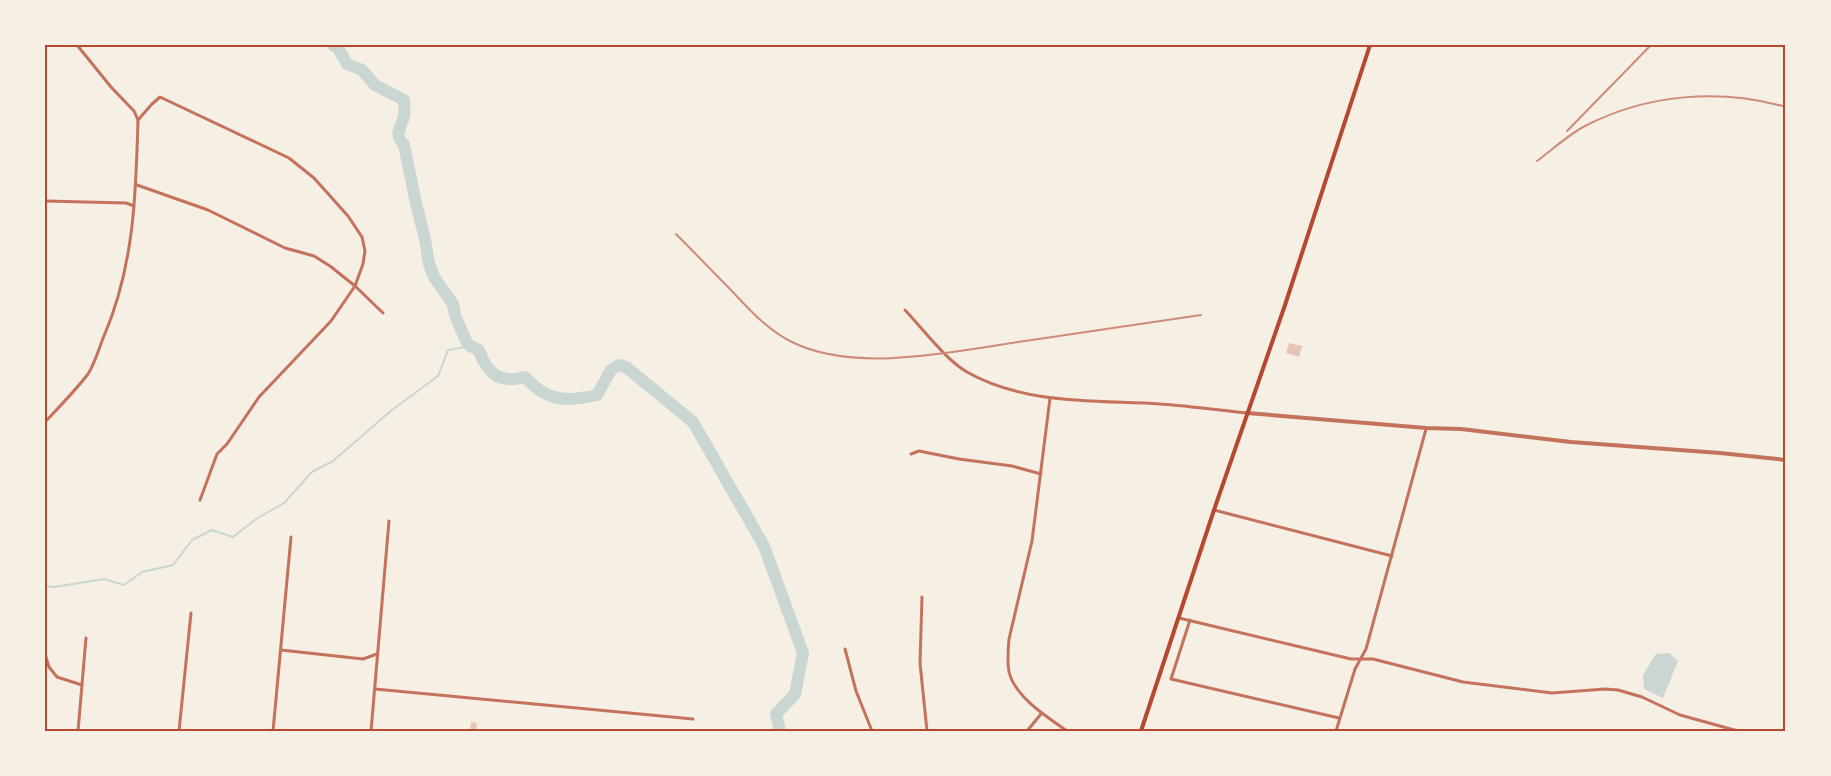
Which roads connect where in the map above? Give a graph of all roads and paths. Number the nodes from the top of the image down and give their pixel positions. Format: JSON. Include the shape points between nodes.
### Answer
{"nodes":[{"id":1,"x":77,"y":45,"type":"edge"},
{"id":2,"x":1370,"y":45,"type":"edge"},
{"id":3,"x":138,"y":120,"type":"junction"},
{"id":4,"x":137,"y":185,"type":"junction"},
{"id":5,"x":45,"y":201,"type":"edge"},
{"id":6,"x":134,"y":206,"type":"junction"},
{"id":7,"x":355,"y":286,"type":"junction"},
{"id":8,"x":905,"y":310,"type":"dead end"},
{"id":9,"x":383,"y":313,"type":"dead end"},
{"id":10,"x":1050,"y":398,"type":"junction"},
{"id":11,"x":1247,"y":412,"type":"junction"},
{"id":12,"x":45,"y":422,"type":"edge"},
{"id":13,"x":1426,"y":428,"type":"junction"},
{"id":14,"x":911,"y":454,"type":"dead end"},
{"id":15,"x":1786,"y":460,"type":"edge"},
{"id":16,"x":1041,"y":474,"type":"junction"},
{"id":17,"x":200,"y":500,"type":"dead end"},
{"id":18,"x":1214,"y":510,"type":"junction"},
{"id":19,"x":389,"y":521,"type":"dead end"},
{"id":20,"x":291,"y":537,"type":"dead end"},
{"id":21,"x":1392,"y":556,"type":"junction"},
{"id":22,"x":922,"y":597,"type":"dead end"},
{"id":23,"x":191,"y":613,"type":"dead end"},
{"id":24,"x":1179,"y":618,"type":"junction"},
{"id":25,"x":1190,"y":620,"type":"junction"},
{"id":26,"x":86,"y":638,"type":"dead end"},
{"id":27,"x":845,"y":649,"type":"dead end"},
{"id":28,"x":281,"y":650,"type":"junction"},
{"id":29,"x":45,"y":654,"type":"edge"},
{"id":30,"x":377,"y":654,"type":"junction"},
{"id":31,"x":1360,"y":660,"type":"junction"},
{"id":32,"x":82,"y":685,"type":"junction"},
{"id":33,"x":375,"y":689,"type":"junction"},
{"id":34,"x":1041,"y":714,"type":"junction"},
{"id":35,"x":1339,"y":718,"type":"junction"},
{"id":36,"x":693,"y":719,"type":"dead end"},
{"id":37,"x":45,"y":730,"type":"edge"},
{"id":38,"x":50,"y":731,"type":"edge"},
{"id":39,"x":78,"y":731,"type":"edge"},
{"id":40,"x":179,"y":731,"type":"edge"},
{"id":41,"x":273,"y":731,"type":"edge"},
{"id":42,"x":371,"y":731,"type":"edge"},
{"id":43,"x":872,"y":731,"type":"edge"},
{"id":44,"x":927,"y":731,"type":"edge"},
{"id":45,"x":1027,"y":731,"type":"edge"},
{"id":46,"x":1067,"y":731,"type":"edge"},
{"id":47,"x":1141,"y":731,"type":"edge"},
{"id":48,"x":1336,"y":731,"type":"edge"},
{"id":49,"x":1738,"y":731,"type":"edge"}],
"edges":[{"from":1,"to":3,"type":"street"},
{"from":2,"to":11,"type":"main road"},
{"from":3,"to":4,"type":"street"},
{"from":3,"to":7,"type":"street","via":[[160,98],[289,158],[314,178],[362,237],[365,251]]},
{"from":4,"to":6,"type":"street"},
{"from":4,"to":7,"type":"street","via":[[208,210],[285,248],[314,256]]},
{"from":5,"to":6,"type":"street"},
{"from":6,"to":12,"type":"street","via":[[124,279],[107,331],[89,372]]},
{"from":7,"to":9,"type":"street"},
{"from":7,"to":17,"type":"street","via":[[331,321],[259,397],[217,454]]},
{"from":8,"to":10,"type":"street","via":[[966,371],[1001,387]]},
{"from":10,"to":11,"type":"street"},
{"from":10,"to":16,"type":"street"},
{"from":11,"to":13,"type":"street"},
{"from":11,"to":18,"type":"main road"},
{"from":13,"to":15,"type":"street"},
{"from":13,"to":21,"type":"street"},
{"from":14,"to":16,"type":"street","via":[[919,451]]},
{"from":16,"to":34,"type":"street","via":[[1032,541],[1008,656],[1016,688]]},
{"from":18,"to":21,"type":"street"},
{"from":18,"to":24,"type":"main road"},
{"from":19,"to":30,"type":"street"},
{"from":20,"to":28,"type":"street"},
{"from":21,"to":31,"type":"street"},
{"from":22,"to":44,"type":"street","via":[[920,663]]},
{"from":23,"to":40,"type":"street"},
{"from":24,"to":25,"type":"street"},
{"from":24,"to":47,"type":"main road"},
{"from":25,"to":31,"type":"street"},
{"from":25,"to":35,"type":"street","via":[[1171,679]]},
{"from":26,"to":32,"type":"street"},
{"from":27,"to":43,"type":"street"},
{"from":28,"to":30,"type":"street","via":[[363,659]]},
{"from":28,"to":41,"type":"street"},
{"from":29,"to":32,"type":"street","via":[[57,677]]},
{"from":30,"to":33,"type":"street"},
{"from":31,"to":35,"type":"street"},
{"from":31,"to":49,"type":"street","via":[[1372,659],[1463,682],[1552,693],[1618,690],[1680,715]]},
{"from":32,"to":39,"type":"street"},
{"from":33,"to":36,"type":"street"},
{"from":33,"to":42,"type":"street"},
{"from":34,"to":45,"type":"street"},
{"from":34,"to":46,"type":"street"},
{"from":35,"to":48,"type":"street"},
{"from":37,"to":38,"type":"street"}]}
